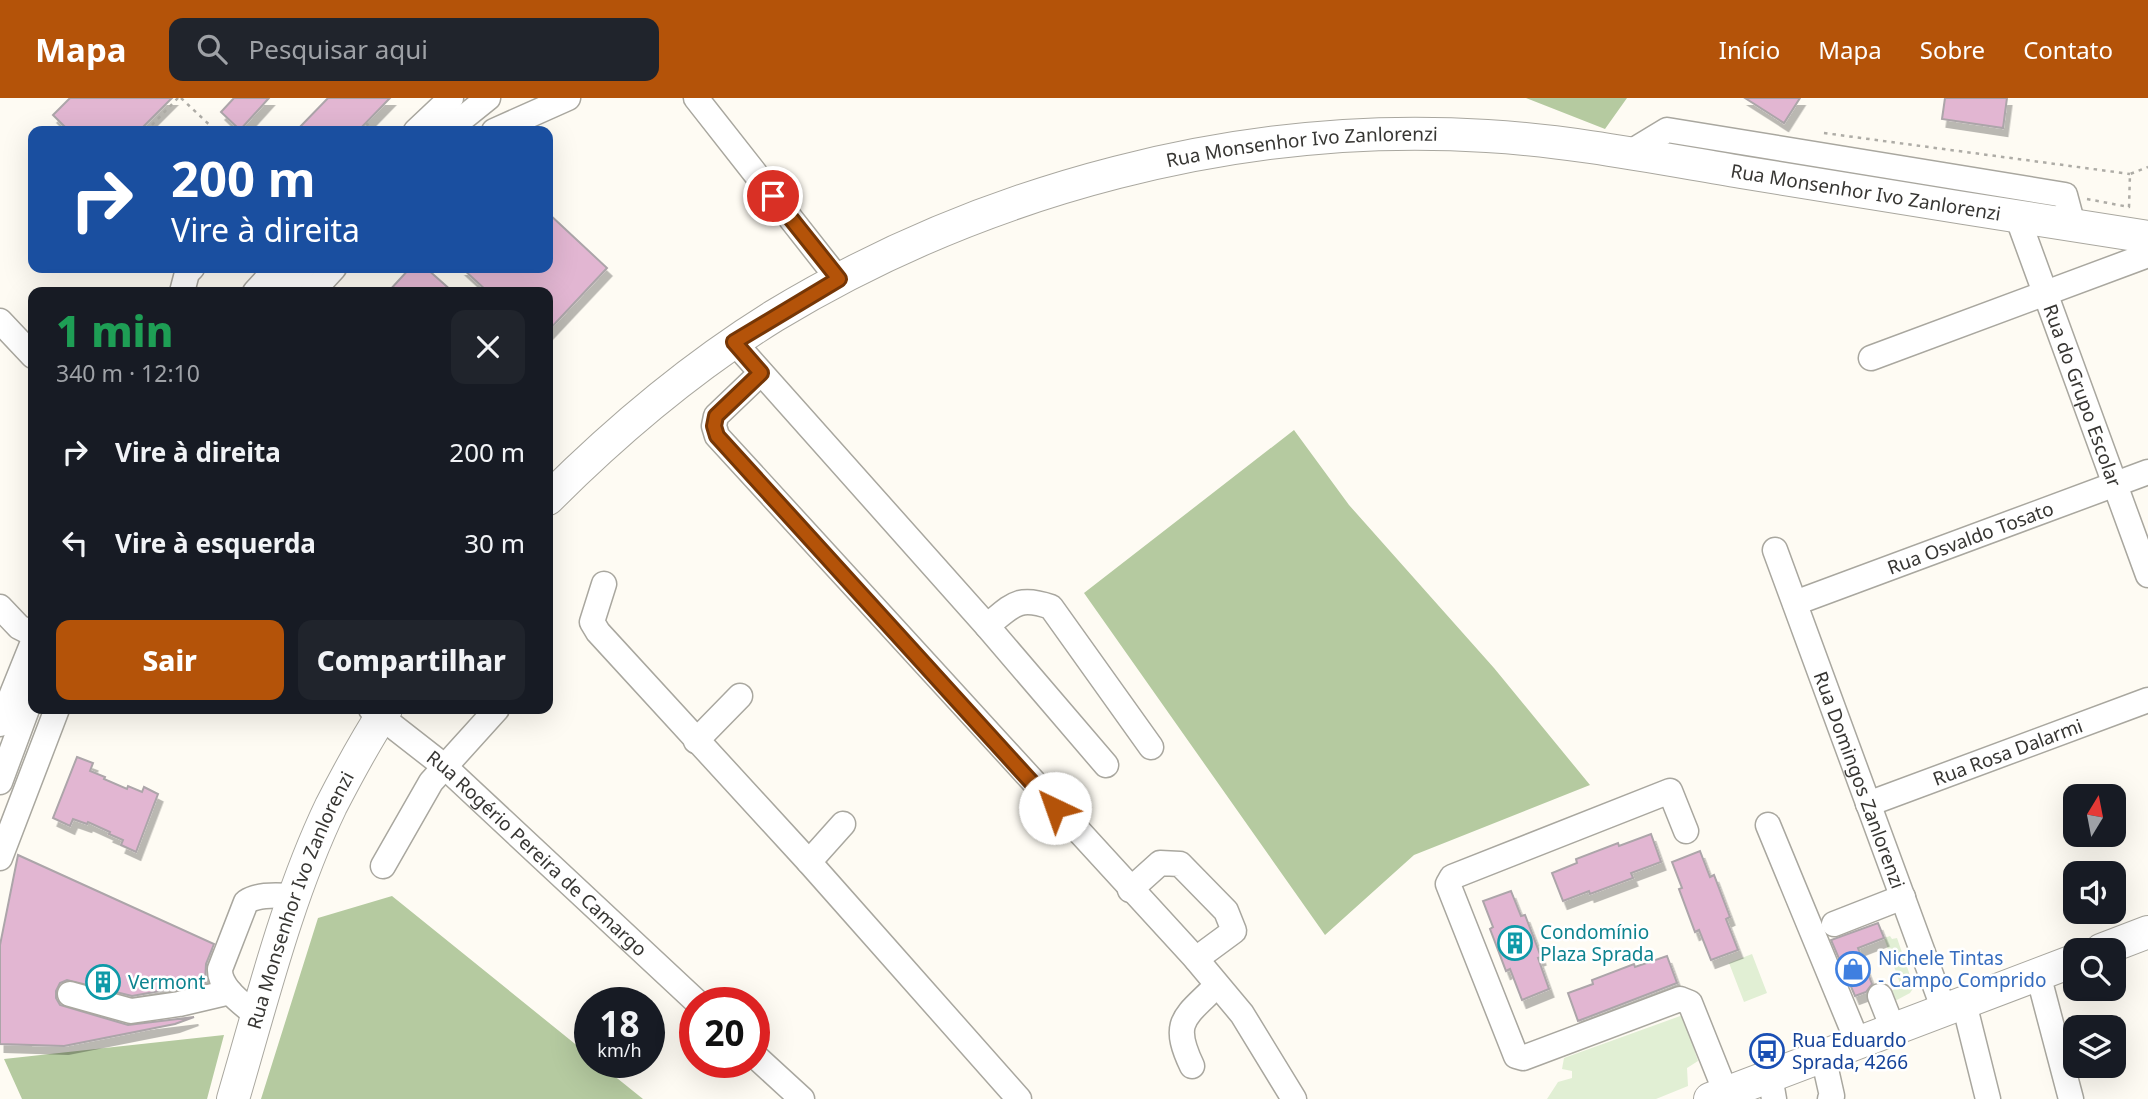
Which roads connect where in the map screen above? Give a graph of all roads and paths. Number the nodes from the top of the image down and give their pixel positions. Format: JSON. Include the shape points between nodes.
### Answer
{"nodes":[{"id":1,"x":180,"y":98,"type":"edge"},
{"id":2,"x":451,"y":98,"type":"edge"},
{"id":3,"x":488,"y":98,"type":"edge"},
{"id":4,"x":568,"y":98,"type":"edge"},
{"id":5,"x":696,"y":98,"type":"edge"},
{"id":6,"x":366,"y":123,"type":"dead end"},
{"id":7,"x":151,"y":126,"type":"edge"},
{"id":8,"x":211,"y":126,"type":"edge"},
{"id":9,"x":369,"y":126,"type":"edge"},
{"id":10,"x":421,"y":126,"type":"edge"},
{"id":11,"x":453,"y":126,"type":"edge"},
{"id":12,"x":505,"y":126,"type":"edge"},
{"id":13,"x":1817,"y":132,"type":"dead end"},
{"id":14,"x":1629,"y":153,"type":"junction"},
{"id":15,"x":2148,"y":167,"type":"edge"},
{"id":16,"x":2130,"y":174,"type":"junction"},
{"id":17,"x":2065,"y":195,"type":"junction"},
{"id":18,"x":2017,"y":216,"type":"junction"},
{"id":19,"x":2073,"y":225,"type":"junction"},
{"id":20,"x":2148,"y":237,"type":"edge"},
{"id":21,"x":2148,"y":255,"type":"edge"},
{"id":22,"x":272,"y":273,"type":"edge"},
{"id":23,"x":298,"y":273,"type":"edge"},
{"id":24,"x":329,"y":273,"type":"edge"},
{"id":25,"x":839,"y":279,"type":"junction"},
{"id":26,"x":260,"y":287,"type":"edge"},
{"id":27,"x":286,"y":287,"type":"edge"},
{"id":28,"x":317,"y":287,"type":"edge"},
{"id":29,"x":2045,"y":293,"type":"junction"},
{"id":30,"x":0,"y":321,"type":"edge"},
{"id":31,"x":734,"y":342,"type":"junction"},
{"id":32,"x":28,"y":351,"type":"edge"},
{"id":33,"x":1871,"y":358,"type":"dead end"},
{"id":34,"x":761,"y":373,"type":"junction"},
{"id":35,"x":2148,"y":472,"type":"edge"},
{"id":36,"x":2115,"y":485,"type":"junction"},
{"id":37,"x":553,"y":494,"type":"edge"},
{"id":38,"x":1775,"y":550,"type":"dead end"},
{"id":39,"x":2148,"y":575,"type":"edge"},
{"id":40,"x":604,"y":584,"type":"dead end"},
{"id":41,"x":1795,"y":603,"type":"junction"},
{"id":42,"x":0,"y":607,"type":"edge"},
{"id":43,"x":987,"y":626,"type":"junction"},
{"id":44,"x":28,"y":632,"type":"edge"},
{"id":45,"x":28,"y":654,"type":"edge"},
{"id":46,"x":740,"y":696,"type":"dead end"},
{"id":47,"x":2148,"y":700,"type":"edge"},
{"id":48,"x":28,"y":706,"type":"edge"},
{"id":49,"x":55,"y":714,"type":"edge"},
{"id":50,"x":378,"y":714,"type":"edge"},
{"id":51,"x":381,"y":714,"type":"edge"},
{"id":52,"x":492,"y":714,"type":"edge"},
{"id":53,"x":0,"y":724,"type":"edge"},
{"id":54,"x":696,"y":741,"type":"junction"},
{"id":55,"x":1151,"y":747,"type":"dead end"},
{"id":56,"x":1106,"y":765,"type":"dead end"},
{"id":57,"x":444,"y":766,"type":"junction"},
{"id":58,"x":0,"y":782,"type":"edge"},
{"id":59,"x":1868,"y":804,"type":"junction"},
{"id":60,"x":843,"y":824,"type":"dead end"},
{"id":61,"x":1768,"y":825,"type":"dead end"},
{"id":62,"x":1686,"y":831,"type":"dead end"},
{"id":63,"x":0,"y":858,"type":"edge"},
{"id":64,"x":809,"y":862,"type":"junction"},
{"id":65,"x":383,"y":866,"type":"dead end"},
{"id":66,"x":1130,"y":890,"type":"junction"},
{"id":67,"x":296,"y":896,"type":"junction"},
{"id":68,"x":1903,"y":897,"type":"junction"},
{"id":69,"x":1834,"y":924,"type":"dead end"},
{"id":70,"x":2148,"y":932,"type":"edge"},
{"id":71,"x":2126,"y":940,"type":"edge"},
{"id":72,"x":1195,"y":960,"type":"junction"},
{"id":73,"x":2063,"y":965,"type":"edge"},
{"id":74,"x":2038,"y":974,"type":"junction"},
{"id":75,"x":1217,"y":985,"type":"junction"},
{"id":76,"x":681,"y":987,"type":"edge"},
{"id":77,"x":230,"y":992,"type":"junction"},
{"id":78,"x":70,"y":994,"type":"dead end"},
{"id":79,"x":1880,"y":996,"type":"dead end"},
{"id":80,"x":1954,"y":1006,"type":"junction"},
{"id":81,"x":257,"y":1016,"type":"junction"},
{"id":82,"x":1893,"y":1029,"type":"junction"},
{"id":83,"x":1858,"y":1043,"type":"junction"},
{"id":84,"x":1823,"y":1056,"type":"junction"},
{"id":85,"x":1192,"y":1066,"type":"dead end"},
{"id":86,"x":770,"y":1070,"type":"edge"},
{"id":87,"x":1772,"y":1087,"type":"edge"},
{"id":88,"x":1718,"y":1096,"type":"edge"},
{"id":89,"x":233,"y":1099,"type":"edge"},
{"id":90,"x":802,"y":1099,"type":"edge"},
{"id":91,"x":1019,"y":1099,"type":"edge"},
{"id":92,"x":1294,"y":1099,"type":"edge"},
{"id":93,"x":1830,"y":1099,"type":"edge"},
{"id":94,"x":1989,"y":1099,"type":"edge"},
{"id":95,"x":2071,"y":1099,"type":"edge"}],
"edges":[{"from":1,"to":7,"type":"path"},
{"from":1,"to":8,"type":"path"},
{"from":2,"to":10,"type":"street"},
{"from":3,"to":11,"type":"street"},
{"from":4,"to":12,"type":"street"},
{"from":5,"to":25,"type":"street"},
{"from":6,"to":9,"type":"path"},
{"from":13,"to":16,"type":"path"},
{"from":14,"to":17,"type":"street","via":[[1667,130]]},
{"from":14,"to":18,"type":"main road","name":"Rua Monsenhor Ivo Zanlorenzi"},
{"from":14,"to":25,"type":"main road","name":"Rua Monsenhor Ivo Zanlorenzi","via":[[1451,134],[1319,139],[1206,152],[1062,188],[928,238]]},
{"from":15,"to":16,"type":"path"},
{"from":16,"to":17,"type":"path","via":[[2129,206]]},
{"from":17,"to":19,"type":"street"},
{"from":18,"to":19,"type":"main road","name":"Rua Monsenhor Ivo Zanlorenzi"},
{"from":18,"to":29,"type":"street","name":"Rua do Grupo Escolar"},
{"from":19,"to":20,"type":"main road","name":"Rua Monsenhor Ivo Zanlorenzi"},
{"from":21,"to":29,"type":"street"},
{"from":22,"to":26,"type":"street"},
{"from":23,"to":27,"type":"street"},
{"from":24,"to":28,"type":"street"},
{"from":25,"to":31,"type":"main road","name":"Rua Monsenhor Ivo Zanlorenzi"},
{"from":29,"to":33,"type":"street"},
{"from":29,"to":36,"type":"street","name":"Rua do Grupo Escolar"},
{"from":30,"to":32,"type":"street"},
{"from":31,"to":34,"type":"street"},
{"from":31,"to":37,"type":"main road","name":"Rua Monsenhor Ivo Zanlorenzi","via":[[610,441]]},
{"from":34,"to":43,"type":"street"},
{"from":34,"to":66,"type":"street","via":[[716,416],[717,436]]},
{"from":35,"to":36,"type":"street","name":"Rua Osvaldo Tosato"},
{"from":36,"to":39,"type":"street","name":"Rua do Grupo Escolar"},
{"from":36,"to":41,"type":"street","name":"Rua Osvaldo Tosato"},
{"from":38,"to":41,"type":"street","name":"Rua Domingos Zanlorenzi"},
{"from":40,"to":54,"type":"street","via":[[592,622]]},
{"from":41,"to":59,"type":"street","name":"Rua Domingos Zanlorenzi"},
{"from":42,"to":44,"type":"street"},
{"from":43,"to":55,"type":"street","via":[[1015,604],[1033,601],[1051,607]]},
{"from":43,"to":56,"type":"street"},
{"from":45,"to":53,"type":"street"},
{"from":46,"to":54,"type":"street"},
{"from":47,"to":59,"type":"street","name":"Rua Rosa Dalarmi"},
{"from":48,"to":58,"type":"street"},
{"from":49,"to":63,"type":"street"},
{"from":50,"to":67,"type":"main road","name":"Rua Monsenhor Ivo Zanlorenzi","via":[[330,808]]},
{"from":51,"to":57,"type":"street","name":"Rua Rogério Pereira de Camargo"},
{"from":52,"to":57,"type":"street"},
{"from":54,"to":64,"type":"street"},
{"from":57,"to":65,"type":"street"},
{"from":57,"to":76,"type":"street","name":"Rua Rogério Pereira de Camargo"},
{"from":59,"to":68,"type":"street","name":"Rua Domingos Zanlorenzi"},
{"from":60,"to":64,"type":"street"},
{"from":61,"to":83,"type":"street"},
{"from":62,"to":88,"type":"street","via":[[1670,791],[1452,877],[1448,884],[1516,1056],[1522,1058],[1681,999],[1690,1003],[1709,1049]]},
{"from":64,"to":91,"type":"street"},
{"from":66,"to":72,"type":"street"},
{"from":66,"to":72,"type":"street","via":[[1160,863],[1180,864],[1226,911],[1234,930]]},
{"from":67,"to":77,"type":"street","via":[[246,902],[219,969],[219,978]]},
{"from":67,"to":81,"type":"main road","name":"Rua Monsenhor Ivo Zanlorenzi"},
{"from":68,"to":69,"type":"street"},
{"from":68,"to":80,"type":"street","name":"Rua Domingos Zanlorenzi"},
{"from":70,"to":71,"type":"main road"},
{"from":72,"to":75,"type":"street"},
{"from":73,"to":74,"type":"main road"},
{"from":74,"to":80,"type":"main road"},
{"from":74,"to":95,"type":"street"},
{"from":75,"to":85,"type":"street","via":[[1183,1021],[1182,1044]]},
{"from":75,"to":92,"type":"street","via":[[1242,1014]]},
{"from":77,"to":78,"type":"street","via":[[131,1011]]},
{"from":77,"to":81,"type":"street"},
{"from":79,"to":82,"type":"street"},
{"from":80,"to":82,"type":"main road"},
{"from":80,"to":94,"type":"street","name":"Rua Domingos Zanlorenzi"},
{"from":81,"to":89,"type":"main road","name":"Rua Monsenhor Ivo Zanlorenzi"},
{"from":82,"to":83,"type":"main road"},
{"from":83,"to":84,"type":"main road"},
{"from":84,"to":87,"type":"main road"},
{"from":84,"to":93,"type":"street"},
{"from":86,"to":90,"type":"street"},
{"from":87,"to":88,"type":"main road"}]}
